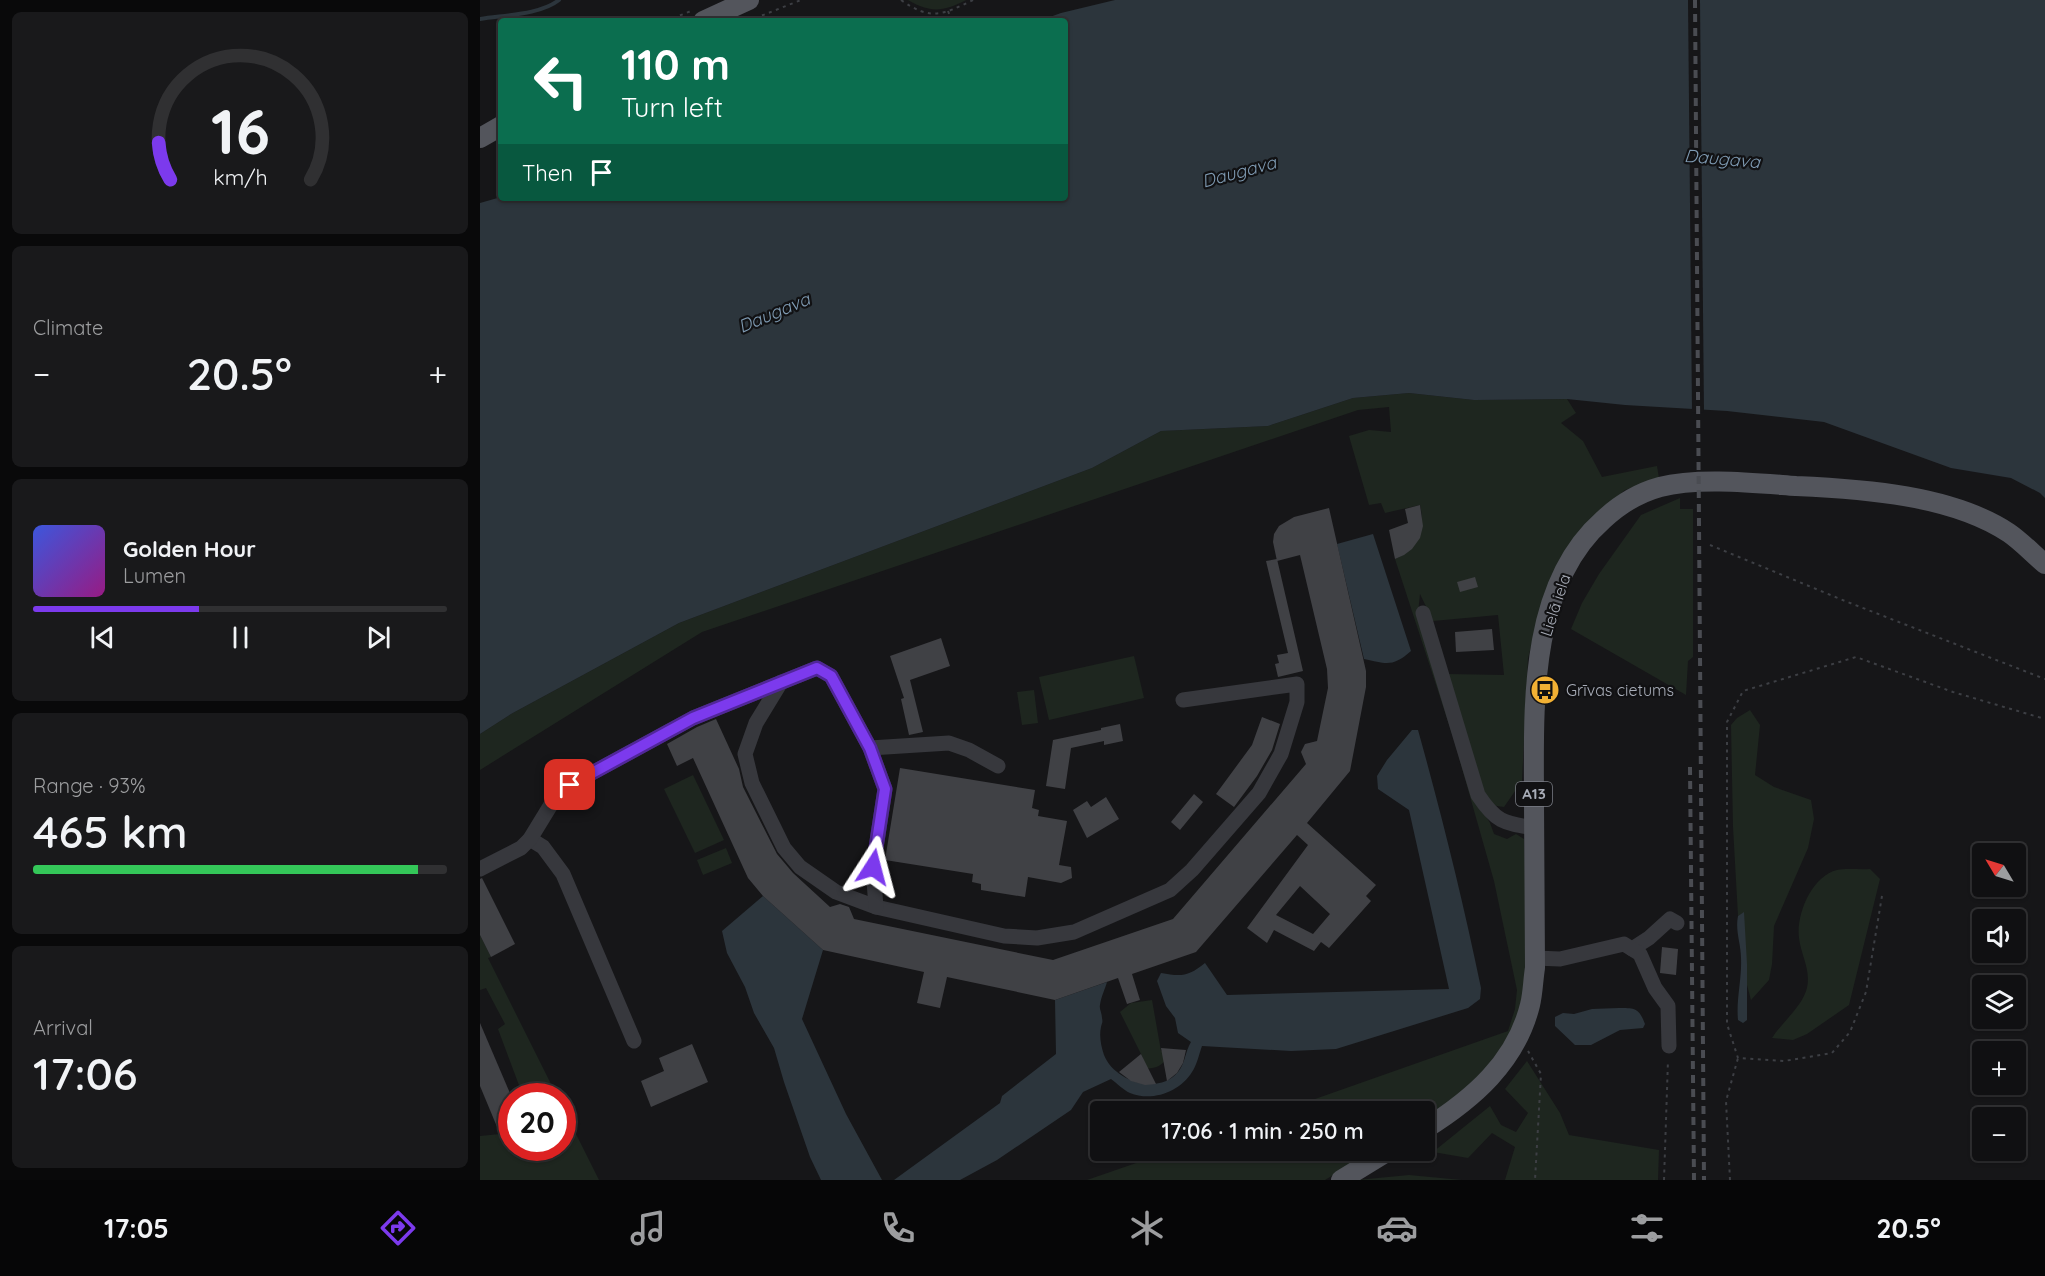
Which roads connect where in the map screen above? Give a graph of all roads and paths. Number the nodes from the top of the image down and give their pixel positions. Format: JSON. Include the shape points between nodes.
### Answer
{"nodes":[{"id":1,"x":801,"y":0,"type":"edge"},
{"id":2,"x":901,"y":0,"type":"edge"},
{"id":3,"x":973,"y":0,"type":"edge"},
{"id":4,"x":739,"y":2,"type":"edge"},
{"id":5,"x":948,"y":11,"type":"junction"},
{"id":6,"x":709,"y":18,"type":"edge"},
{"id":7,"x":756,"y":18,"type":"edge"},
{"id":8,"x":951,"y":18,"type":"edge"},
{"id":9,"x":498,"y":128,"type":"edge"},
{"id":10,"x":480,"y":138,"type":"edge"},
{"id":11,"x":1710,"y":544,"type":"dead end"},
{"id":12,"x":2045,"y":564,"type":"edge"},
{"id":13,"x":1422,"y":613,"type":"dead end"},
{"id":14,"x":2045,"y":679,"type":"edge"},
{"id":15,"x":782,"y":682,"type":"junction"},
{"id":16,"x":1183,"y":700,"type":"dead end"},
{"id":17,"x":2045,"y":719,"type":"edge"},
{"id":18,"x":870,"y":748,"type":"junction"},
{"id":19,"x":998,"y":766,"type":"dead end"},
{"id":20,"x":1534,"y":828,"type":"junction"},
{"id":21,"x":530,"y":839,"type":"junction"},
{"id":22,"x":480,"y":869,"type":"edge"},
{"id":23,"x":1882,"y":896,"type":"dead end"},
{"id":24,"x":876,"y":907,"type":"junction"},
{"id":25,"x":1677,"y":923,"type":"dead end"},
{"id":26,"x":1632,"y":949,"type":"junction"},
{"id":27,"x":1535,"y":958,"type":"junction"},
{"id":28,"x":1519,"y":1036,"type":"junction"},
{"id":29,"x":634,"y":1041,"type":"dead end"},
{"id":30,"x":1669,"y":1046,"type":"joint"},
{"id":31,"x":1738,"y":1058,"type":"junction"},
{"id":32,"x":1435,"y":1122,"type":"edge"},
{"id":33,"x":1372,"y":1161,"type":"edge"},
{"id":34,"x":1341,"y":1180,"type":"edge"},
{"id":35,"x":1535,"y":1180,"type":"edge"},
{"id":36,"x":1664,"y":1180,"type":"edge"},
{"id":37,"x":1730,"y":1180,"type":"edge"}],
"edges":[{"from":1,"to":7,"type":"path"},
{"from":2,"to":5,"type":"path","via":[[927,14]]},
{"from":3,"to":5,"type":"path"},
{"from":4,"to":6,"type":"main road"},
{"from":5,"to":8,"type":"path"},
{"from":9,"to":10,"type":"main road"},
{"from":11,"to":14,"type":"path"},
{"from":12,"to":20,"type":"main road","name":"Lielā iela","number":"A13","via":[[2009,533],[1958,508],[1900,496],[1841,488],[1712,483],[1660,487],[1639,495],[1616,508],[1573,553],[1544,628],[1534,707]]},
{"from":13,"to":20,"type":"lane","via":[[1478,795],[1490,813],[1509,824]]},
{"from":15,"to":18,"type":"lane","via":[[817,668],[831,676]]},
{"from":15,"to":21,"type":"lane","via":[[693,718],[570,785],[552,803]]},
{"from":15,"to":24,"type":"lane","via":[[756,723],[745,754],[752,783],[784,848],[800,867],[836,892]]},
{"from":16,"to":24,"type":"lane","via":[[1298,684],[1297,702],[1281,754],[1259,793],[1170,890],[1074,932],[1037,938],[1005,936]]},
{"from":17,"to":31,"type":"path","via":[[1953,692],[1856,657],[1743,691],[1727,722],[1727,1024]]},
{"from":18,"to":19,"type":"lane","via":[[949,743]]},
{"from":18,"to":24,"type":"lane","via":[[885,789],[873,867]]},
{"from":20,"to":27,"type":"main road","name":"Lielā iela","number":"A13"},
{"from":21,"to":22,"type":"lane","via":[[521,848]]},
{"from":21,"to":29,"type":"lane","via":[[543,847],[563,874]]},
{"from":23,"to":31,"type":"path","via":[[1866,992],[1850,1032],[1832,1053],[1784,1061]]},
{"from":25,"to":26,"type":"lane","via":[[1670,919]]},
{"from":26,"to":27,"type":"lane","via":[[1624,944],[1560,960]]},
{"from":26,"to":30,"type":"lane","via":[[1640,954],[1668,1006]]},
{"from":27,"to":28,"type":"main road","name":"Lielā iela","number":"A13","via":[[1530,1004]]},
{"from":28,"to":32,"type":"main road","name":"Lielā iela","number":"A13","via":[[1498,1071],[1470,1098]]},
{"from":28,"to":35,"type":"path","via":[[1541,1074]]},
{"from":30,"to":36,"type":"path"},
{"from":31,"to":37,"type":"path","via":[[1726,1101]]},
{"from":33,"to":34,"type":"main road"}]}
